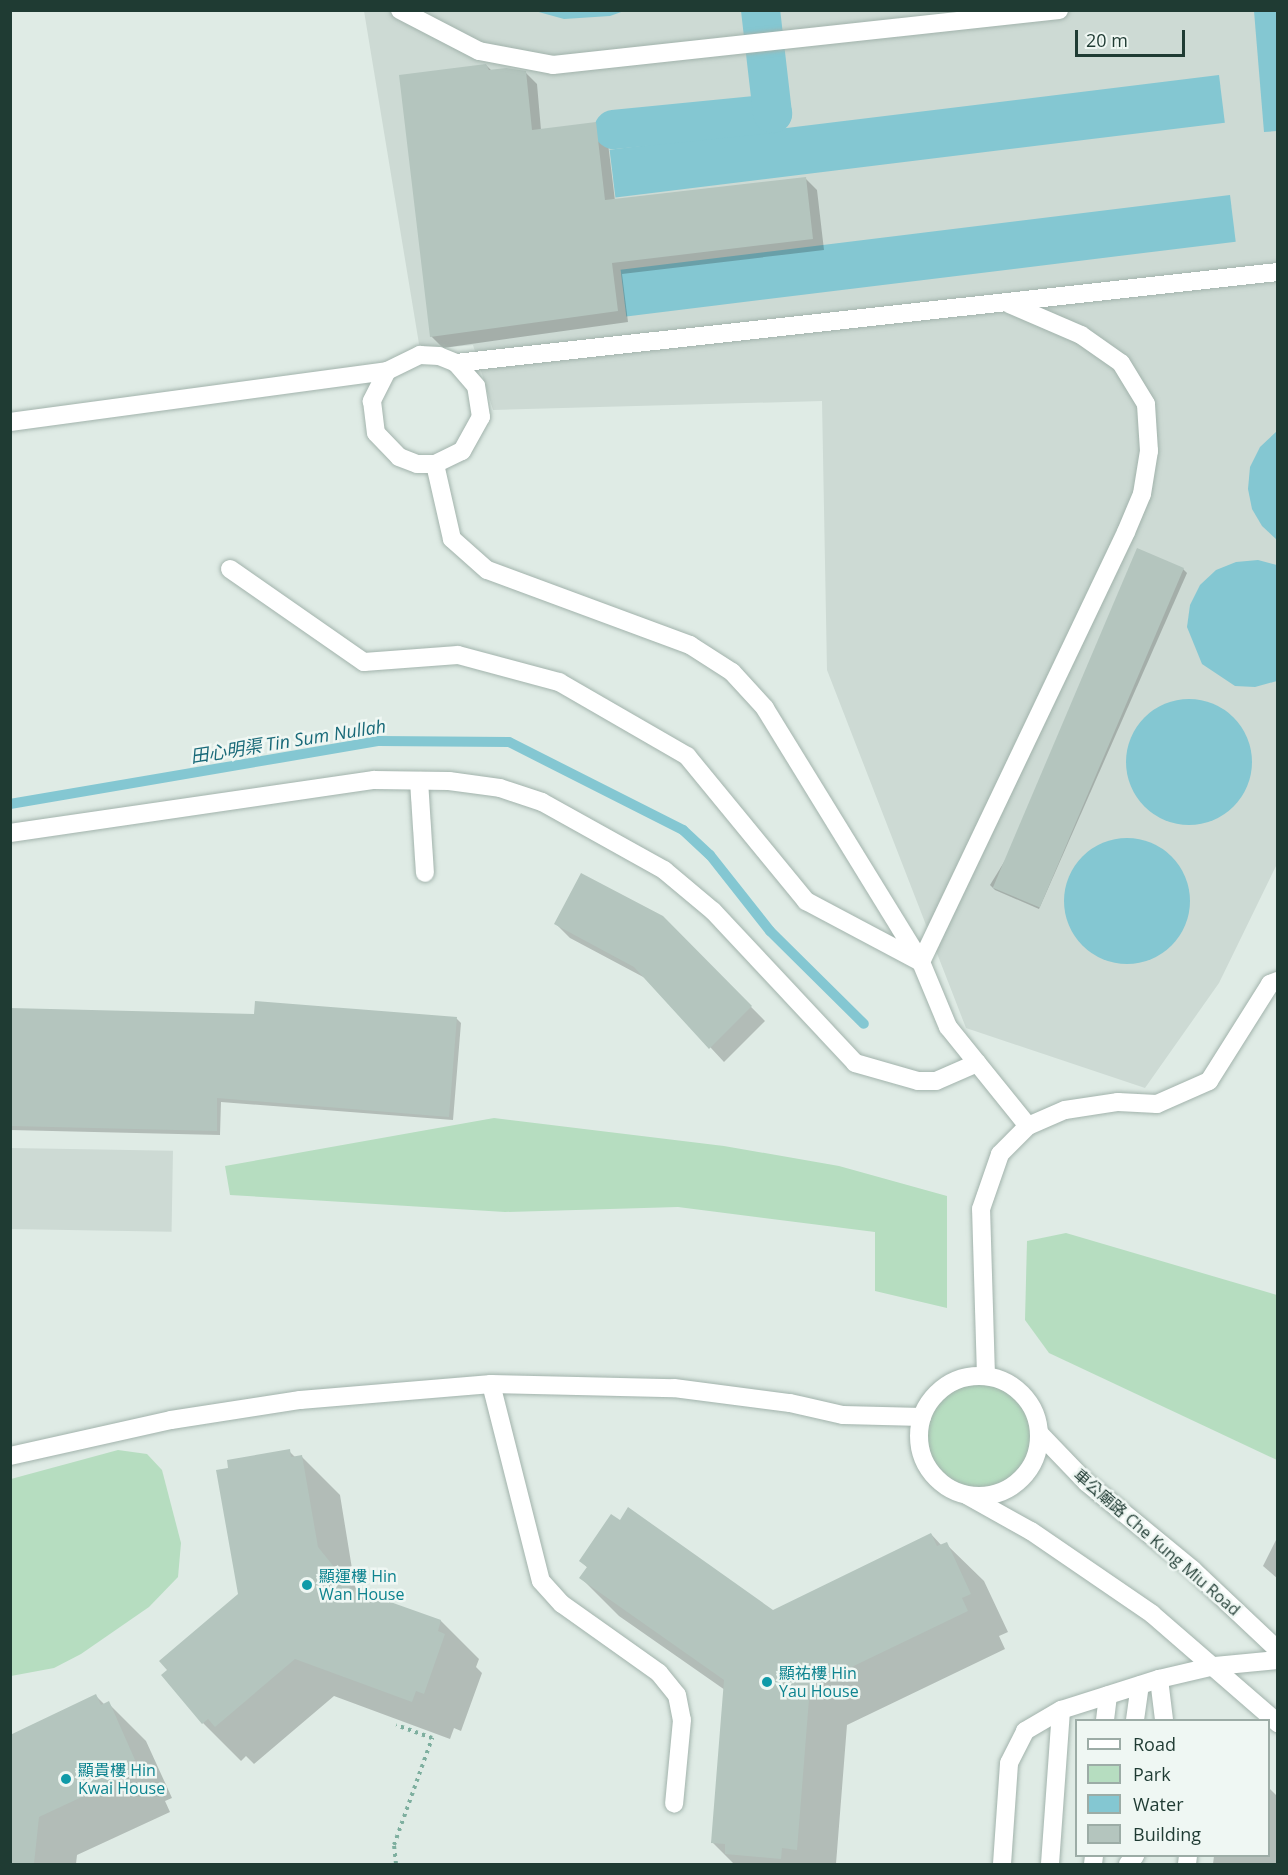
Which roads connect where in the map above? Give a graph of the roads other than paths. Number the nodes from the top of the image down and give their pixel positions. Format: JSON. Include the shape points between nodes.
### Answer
{"nodes":[{"id":1,"x":400,"y":10,"type":"edge"},
{"id":2,"x":1059,"y":10,"type":"edge"},
{"id":3,"x":1278,"y":272,"type":"edge"},
{"id":4,"x":1008,"y":303,"type":"junction"},
{"id":5,"x":456,"y":363,"type":"junction"},
{"id":6,"x":387,"y":371,"type":"junction"},
{"id":7,"x":10,"y":422,"type":"edge"},
{"id":8,"x":435,"y":464,"type":"junction"},
{"id":9,"x":230,"y":569,"type":"dead end"},
{"id":10,"x":419,"y":781,"type":"junction"},
{"id":11,"x":10,"y":833,"type":"edge"},
{"id":12,"x":424,"y":873,"type":"dead end"},
{"id":13,"x":921,"y":962,"type":"junction"},
{"id":14,"x":1278,"y":981,"type":"edge"},
{"id":15,"x":977,"y":1063,"type":"junction"},
{"id":16,"x":1028,"y":1126,"type":"junction"},
{"id":17,"x":986,"y":1376,"type":"junction"},
{"id":18,"x":491,"y":1384,"type":"junction"},
{"id":19,"x":922,"y":1417,"type":"junction"},
{"id":20,"x":1039,"y":1433,"type":"junction"},
{"id":21,"x":10,"y":1456,"type":"edge"},
{"id":22,"x":968,"y":1496,"type":"junction"},
{"id":23,"x":1278,"y":1650,"type":"edge"},
{"id":24,"x":1278,"y":1660,"type":"edge"},
{"id":25,"x":1215,"y":1666,"type":"junction"},
{"id":26,"x":1159,"y":1679,"type":"junction"},
{"id":27,"x":1140,"y":1685,"type":"junction"},
{"id":28,"x":1108,"y":1695,"type":"junction"},
{"id":29,"x":1061,"y":1710,"type":"junction"},
{"id":30,"x":1105,"y":1719,"type":"edge"},
{"id":31,"x":1135,"y":1719,"type":"edge"},
{"id":32,"x":1164,"y":1719,"type":"edge"},
{"id":33,"x":1278,"y":1723,"type":"edge"},
{"id":34,"x":674,"y":1804,"type":"dead end"},
{"id":35,"x":1002,"y":1864,"type":"edge"},
{"id":36,"x":1050,"y":1864,"type":"edge"}],
"edges":[{"from":1,"to":2,"type":"street","via":[[479,51],[553,65]]},
{"from":3,"to":4,"type":"street"},
{"from":4,"to":5,"type":"street"},
{"from":4,"to":13,"type":"street","via":[[1081,335],[1121,363],[1146,404],[1149,451],[1143,494]]},
{"from":5,"to":6,"type":"street","via":[[439,356],[420,355],[402,360]]},
{"from":5,"to":8,"type":"street","via":[[476,386],[481,417],[462,452]]},
{"from":6,"to":7,"type":"street"},
{"from":6,"to":8,"type":"street","via":[[372,401],[376,433],[399,458]]},
{"from":8,"to":13,"type":"street","via":[[452,539],[487,570],[690,645],[732,672],[765,708]]},
{"from":9,"to":13,"type":"street","via":[[364,662],[458,655],[559,682],[687,756],[806,901]]},
{"from":10,"to":11,"type":"street","via":[[375,780]]},
{"from":10,"to":12,"type":"street"},
{"from":10,"to":15,"type":"street","via":[[500,788],[542,802],[663,870],[714,911],[855,1063],[918,1081],[936,1081]]},
{"from":13,"to":15,"type":"street","via":[[948,1027]]},
{"from":14,"to":16,"type":"street","via":[[1270,984],[1209,1081],[1157,1104],[1118,1102],[1065,1110]]},
{"from":15,"to":16,"type":"street"},
{"from":16,"to":17,"type":"street","via":[[1000,1154],[981,1209]]},
{"from":17,"to":19,"type":"street","via":[[947,1384],[933,1397]]},
{"from":17,"to":20,"type":"street","via":[[1004,1381],[1020,1392],[1034,1411]]},
{"from":18,"to":19,"type":"street","via":[[674,1388],[790,1402],[843,1415]]},
{"from":18,"to":21,"type":"street","via":[[300,1400],[161,1422]]},
{"from":18,"to":34,"type":"street","via":[[541,1581],[562,1604],[659,1673],[677,1695],[682,1720]]},
{"from":19,"to":22,"type":"street","via":[[918,1437],[931,1473],[946,1487]]},
{"from":20,"to":22,"type":"street","via":[[1036,1455],[1020,1478],[1007,1489],[988,1496]]},
{"from":20,"to":23,"type":"street","name":"車公廟路 Che Kung Miu Road","via":[[1086,1482],[1192,1570]]},
{"from":22,"to":25,"type":"street","via":[[1089,1569]]},
{"from":24,"to":25,"type":"street"},
{"from":25,"to":26,"type":"street"},
{"from":25,"to":33,"type":"street"},
{"from":26,"to":27,"type":"street"},
{"from":26,"to":32,"type":"street"},
{"from":27,"to":28,"type":"street"},
{"from":27,"to":31,"type":"street"},
{"from":28,"to":29,"type":"street"},
{"from":28,"to":30,"type":"street"},
{"from":29,"to":35,"type":"street","via":[[1024,1731],[1014,1746],[1009,1763]]},
{"from":29,"to":36,"type":"street"}]}
